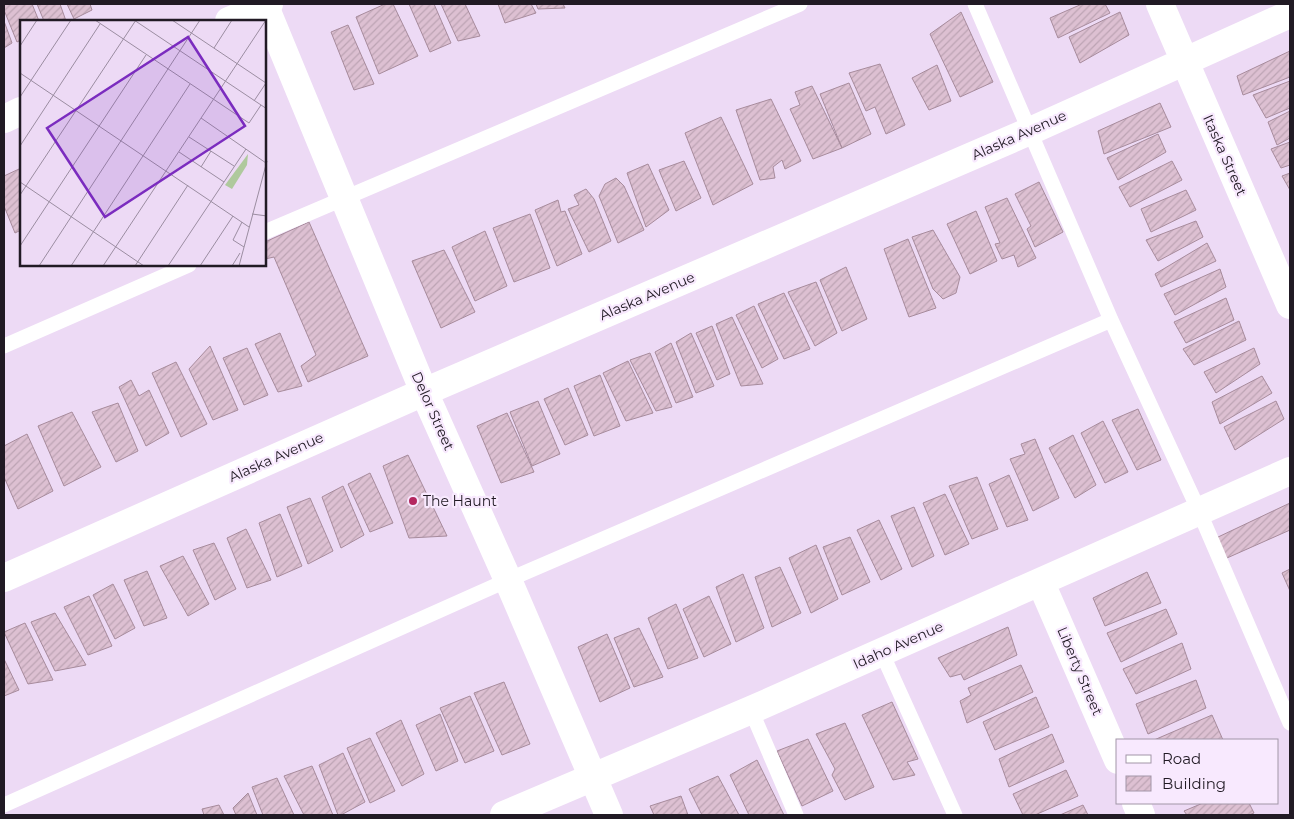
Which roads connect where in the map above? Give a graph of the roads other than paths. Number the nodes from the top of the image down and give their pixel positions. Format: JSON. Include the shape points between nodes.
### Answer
{"nodes":[{"id":1,"x":266,"y":4,"type":"edge"},
{"id":2,"x":800,"y":4,"type":"edge"},
{"id":3,"x":975,"y":4,"type":"edge"},
{"id":4,"x":1160,"y":4,"type":"edge"},
{"id":5,"x":1290,"y":14,"type":"edge"},
{"id":6,"x":231,"y":20,"type":"edge"},
{"id":7,"x":1184,"y":61,"type":"junction"},
{"id":8,"x":20,"y":111,"type":"edge"},
{"id":9,"x":4,"y":119,"type":"edge"},
{"id":10,"x":1030,"y":131,"type":"junction"},
{"id":11,"x":344,"y":198,"type":"junction"},
{"id":12,"x":266,"y":232,"type":"edge"},
{"id":13,"x":187,"y":266,"type":"edge"},
{"id":14,"x":1290,"y":305,"type":"edge"},
{"id":15,"x":1111,"y":320,"type":"junction"},
{"id":16,"x":4,"y":346,"type":"edge"},
{"id":17,"x":424,"y":392,"type":"junction"},
{"id":18,"x":1290,"y":471,"type":"edge"},
{"id":19,"x":1199,"y":511,"type":"junction"},
{"id":20,"x":4,"y":578,"type":"edge"},
{"id":21,"x":508,"y":580,"type":"junction"},
{"id":22,"x":1041,"y":583,"type":"junction"},
{"id":23,"x":881,"y":651,"type":"junction"},
{"id":24,"x":751,"y":710,"type":"junction"},
{"id":25,"x":1290,"y":723,"type":"edge"},
{"id":26,"x":1116,"y":755,"type":"edge"},
{"id":27,"x":593,"y":777,"type":"junction"},
{"id":28,"x":4,"y":805,"type":"edge"},
{"id":29,"x":504,"y":815,"type":"edge"},
{"id":30,"x":608,"y":815,"type":"edge"},
{"id":31,"x":796,"y":815,"type":"edge"},
{"id":32,"x":955,"y":815,"type":"edge"}],
"edges":[{"from":1,"to":6,"type":"street"},
{"from":1,"to":11,"type":"street","name":"Delor Street"},
{"from":2,"to":11,"type":"lane"},
{"from":3,"to":10,"type":"lane"},
{"from":4,"to":7,"type":"street","name":"Itaska Street"},
{"from":5,"to":7,"type":"street","name":"Alaska Avenue"},
{"from":7,"to":10,"type":"street","name":"Alaska Avenue"},
{"from":7,"to":14,"type":"street","name":"Itaska Street"},
{"from":8,"to":9,"type":"street"},
{"from":10,"to":15,"type":"lane"},
{"from":10,"to":17,"type":"street","name":"Alaska Avenue"},
{"from":11,"to":12,"type":"lane"},
{"from":11,"to":17,"type":"street","name":"Delor Street"},
{"from":13,"to":16,"type":"lane"},
{"from":15,"to":19,"type":"lane"},
{"from":15,"to":21,"type":"lane"},
{"from":17,"to":20,"type":"street","name":"Alaska Avenue"},
{"from":17,"to":21,"type":"street","name":"Delor Street"},
{"from":18,"to":19,"type":"street","name":"Idaho Avenue"},
{"from":19,"to":22,"type":"street","name":"Idaho Avenue"},
{"from":19,"to":25,"type":"lane"},
{"from":21,"to":27,"type":"street","name":"Delor Street"},
{"from":21,"to":28,"type":"lane"},
{"from":22,"to":23,"type":"street","name":"Idaho Avenue"},
{"from":22,"to":26,"type":"street","name":"Liberty Street"},
{"from":23,"to":24,"type":"street","name":"Idaho Avenue"},
{"from":23,"to":32,"type":"lane"},
{"from":24,"to":27,"type":"street","name":"Idaho Avenue"},
{"from":24,"to":31,"type":"lane"},
{"from":27,"to":29,"type":"street","name":"Idaho Avenue"},
{"from":27,"to":30,"type":"street","name":"Delor Street"}]}
